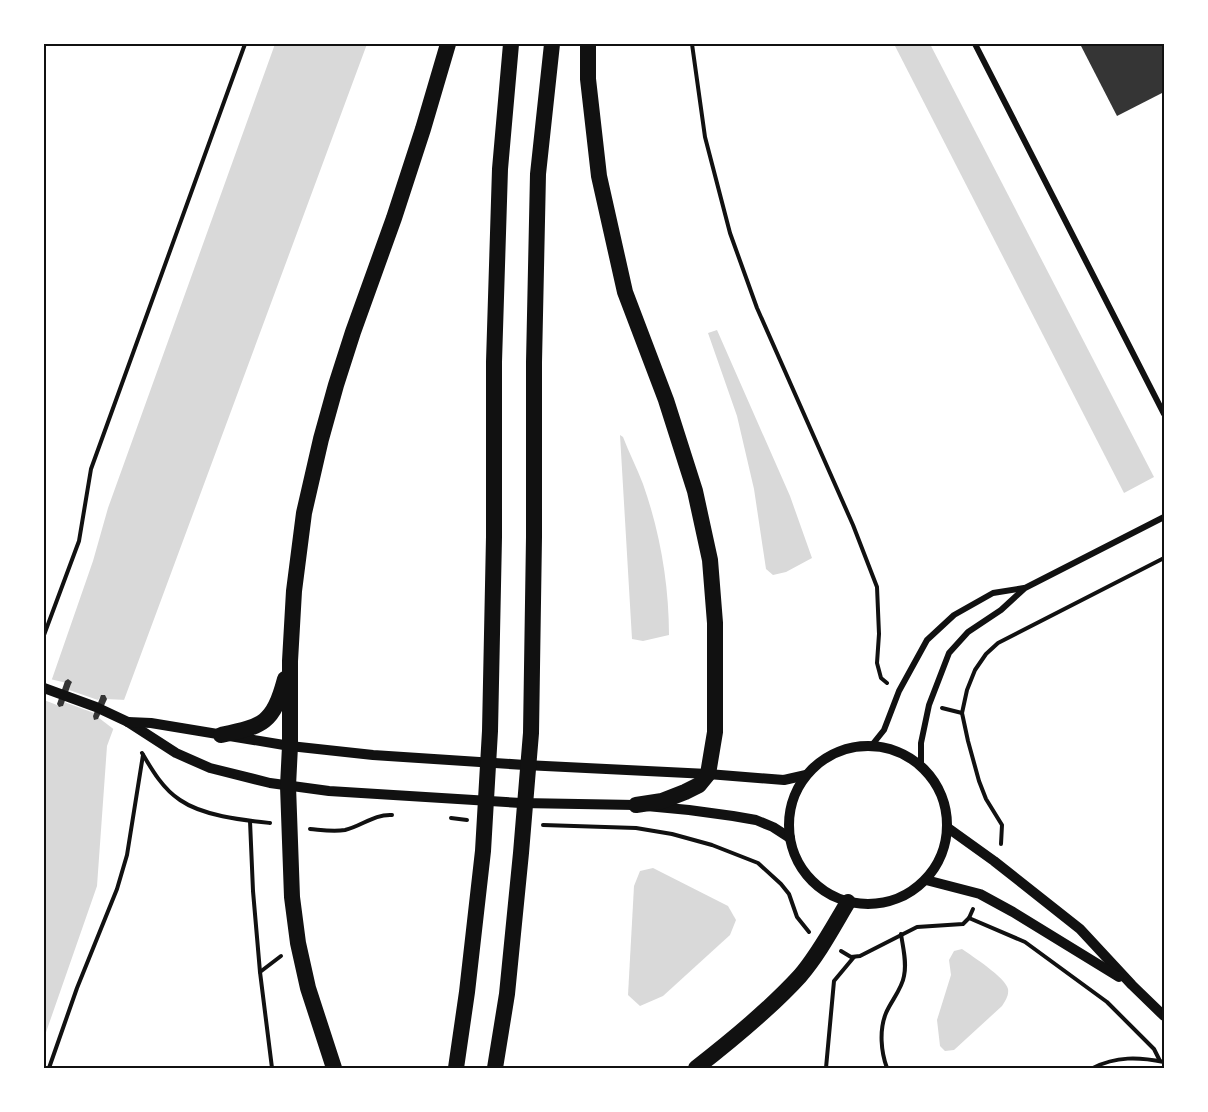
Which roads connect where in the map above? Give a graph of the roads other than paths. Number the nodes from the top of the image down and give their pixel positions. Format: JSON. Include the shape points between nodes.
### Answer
{"nodes":[{"id":1,"x":448,"y":44,"type":"edge"},
{"id":2,"x":511,"y":44,"type":"edge"},
{"id":3,"x":552,"y":44,"type":"edge"},
{"id":4,"x":588,"y":44,"type":"edge"},
{"id":5,"x":975,"y":44,"type":"edge"},
{"id":6,"x":1164,"y":414,"type":"edge"},
{"id":7,"x":1164,"y":517,"type":"edge"},
{"id":8,"x":1025,"y":588,"type":"junction"},
{"id":9,"x":290,"y":661,"type":"junction"},
{"id":10,"x":45,"y":688,"type":"edge"},
{"id":11,"x":128,"y":722,"type":"junction"},
{"id":12,"x":221,"y":735,"type":"junction"},
{"id":13,"x":873,"y":745,"type":"junction"},
{"id":14,"x":290,"y":746,"type":"junction"},
{"id":15,"x":921,"y":764,"type":"junction"},
{"id":16,"x":708,"y":774,"type":"junction"},
{"id":17,"x":806,"y":775,"type":"junction"},
{"id":18,"x":288,"y":786,"type":"junction"},
{"id":19,"x":636,"y":806,"type":"junction"},
{"id":20,"x":948,"y":828,"type":"junction"},
{"id":21,"x":789,"y":838,"type":"junction"},
{"id":22,"x":926,"y":880,"type":"junction"},
{"id":23,"x":848,"y":902,"type":"junction"},
{"id":24,"x":1132,"y":985,"type":"junction"},
{"id":25,"x":1164,"y":1016,"type":"edge"},
{"id":26,"x":334,"y":1068,"type":"edge"},
{"id":27,"x":456,"y":1068,"type":"edge"},
{"id":28,"x":495,"y":1068,"type":"edge"},
{"id":29,"x":696,"y":1068,"type":"edge"}],
"edges":[{"from":1,"to":9,"type":"highway","via":[[321,439],[303,525]]},
{"from":2,"to":27,"type":"highway","via":[[500,169],[490,731],[483,851]]},
{"from":3,"to":28,"type":"highway","via":[[538,174],[531,733],[507,994]]},
{"from":4,"to":16,"type":"highway","via":[[599,176],[625,292],[682,448],[710,560],[715,624],[715,732]]},
{"from":5,"to":6,"type":"street"},
{"from":7,"to":8,"type":"street"},
{"from":8,"to":13,"type":"street","via":[[993,593],[954,615],[927,640]]},
{"from":8,"to":15,"type":"street","via":[[968,632],[949,653],[929,705]]},
{"from":9,"to":12,"type":"highway","via":[[273,712],[252,728]]},
{"from":9,"to":14,"type":"highway"},
{"from":10,"to":11,"type":"street"},
{"from":11,"to":12,"type":"street"},
{"from":11,"to":18,"type":"street","via":[[176,753],[210,768]]},
{"from":12,"to":14,"type":"street"},
{"from":13,"to":15,"type":"street","via":[[906,754]]},
{"from":13,"to":17,"type":"street","via":[[847,747],[825,758]]},
{"from":14,"to":16,"type":"street"},
{"from":14,"to":18,"type":"highway"},
{"from":15,"to":20,"type":"street","via":[[944,800]]},
{"from":16,"to":17,"type":"street","via":[[784,780]]},
{"from":16,"to":19,"type":"highway","via":[[686,792]]},
{"from":17,"to":21,"type":"street","via":[[789,816]]},
{"from":18,"to":19,"type":"street","via":[[521,803]]},
{"from":18,"to":26,"type":"highway","via":[[292,897],[298,943]]},
{"from":19,"to":21,"type":"street","via":[[756,820]]},
{"from":20,"to":22,"type":"street","via":[[938,863]]},
{"from":20,"to":24,"type":"street","via":[[1080,929]]},
{"from":21,"to":23,"type":"street","via":[[810,879],[827,893]]},
{"from":22,"to":23,"type":"street","via":[[890,902]]},
{"from":22,"to":24,"type":"street","via":[[980,894]]},
{"from":23,"to":29,"type":"highway","via":[[801,974],[771,1005]]},
{"from":24,"to":25,"type":"street"}]}
